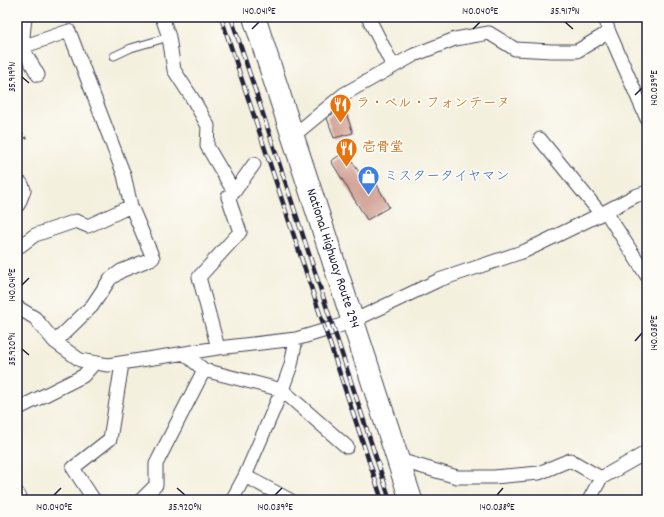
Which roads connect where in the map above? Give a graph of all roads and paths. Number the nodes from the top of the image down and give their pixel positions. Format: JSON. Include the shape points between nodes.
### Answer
{"nodes":[{"id":1,"x":25,"y":17,"type":"edge"},
{"id":2,"x":162,"y":17,"type":"edge"},
{"id":3,"x":254,"y":17,"type":"edge"},
{"id":4,"x":368,"y":17,"type":"edge"},
{"id":5,"x":604,"y":17,"type":"edge"},
{"id":6,"x":609,"y":32,"type":"junction"},
{"id":7,"x":169,"y":37,"type":"junction"},
{"id":8,"x":20,"y":42,"type":"edge"},
{"id":9,"x":114,"y":56,"type":"dead end"},
{"id":10,"x":393,"y":66,"type":"junction"},
{"id":11,"x":38,"y":75,"type":"dead end"},
{"id":12,"x":647,"y":119,"type":"edge"},
{"id":13,"x":17,"y":128,"type":"edge"},
{"id":14,"x":294,"y":136,"type":"junction"},
{"id":15,"x":28,"y":140,"type":"dead end"},
{"id":16,"x":540,"y":140,"type":"dead end"},
{"id":17,"x":254,"y":164,"type":"dead end"},
{"id":18,"x":19,"y":184,"type":"edge"},
{"id":19,"x":234,"y":192,"type":"junction"},
{"id":20,"x":647,"y":192,"type":"edge"},
{"id":21,"x":17,"y":203,"type":"edge"},
{"id":22,"x":131,"y":206,"type":"junction"},
{"id":23,"x":603,"y":213,"type":"junction"},
{"id":24,"x":17,"y":246,"type":"edge"},
{"id":25,"x":647,"y":276,"type":"edge"},
{"id":26,"x":17,"y":307,"type":"edge"},
{"id":27,"x":353,"y":321,"type":"junction"},
{"id":28,"x":296,"y":339,"type":"junction"},
{"id":29,"x":55,"y":342,"type":"junction"},
{"id":30,"x":218,"y":348,"type":"junction"},
{"id":31,"x":185,"y":354,"type":"junction"},
{"id":32,"x":93,"y":363,"type":"junction"},
{"id":33,"x":122,"y":364,"type":"junction"},
{"id":34,"x":204,"y":370,"type":"junction"},
{"id":35,"x":282,"y":390,"type":"junction"},
{"id":36,"x":17,"y":409,"type":"edge"},
{"id":37,"x":347,"y":447,"type":"dead end"},
{"id":38,"x":647,"y":452,"type":"edge"},
{"id":39,"x":399,"y":460,"type":"junction"},
{"id":40,"x":245,"y":476,"type":"junction"},
{"id":41,"x":601,"y":478,"type":"junction"},
{"id":42,"x":17,"y":493,"type":"edge"},
{"id":43,"x":21,"y":500,"type":"edge"},
{"id":44,"x":94,"y":500,"type":"edge"},
{"id":45,"x":141,"y":500,"type":"edge"},
{"id":46,"x":232,"y":500,"type":"edge"},
{"id":47,"x":290,"y":500,"type":"edge"},
{"id":48,"x":411,"y":500,"type":"edge"},
{"id":49,"x":589,"y":500,"type":"edge"}],
"edges":[{"from":1,"to":8,"type":"street"},
{"from":2,"to":7,"type":"street"},
{"from":3,"to":14,"type":"highway","name":"National Highway Route 294"},
{"from":4,"to":10,"type":"street"},
{"from":5,"to":6,"type":"street"},
{"from":6,"to":10,"type":"street","via":[[577,51],[515,49],[489,33],[455,39]]},
{"from":6,"to":12,"type":"street"},
{"from":7,"to":9,"type":"lane","via":[[131,48]]},
{"from":7,"to":19,"type":"street","via":[[174,70],[208,126],[207,146]]},
{"from":8,"to":11,"type":"street"},
{"from":8,"to":22,"type":"street","via":[[69,31],[124,175]]},
{"from":10,"to":14,"type":"street","via":[[344,94]]},
{"from":13,"to":15,"type":"path"},
{"from":14,"to":27,"type":"highway","name":"National Highway Route 294"},
{"from":16,"to":23,"type":"street"},
{"from":17,"to":19,"type":"street"},
{"from":18,"to":21,"type":"street","via":[[22,190]]},
{"from":19,"to":30,"type":"street","via":[[228,197],[240,232],[199,277]]},
{"from":20,"to":23,"type":"street"},
{"from":22,"to":24,"type":"street","via":[[88,226],[76,221],[34,235]]},
{"from":22,"to":29,"type":"street","via":[[153,258],[110,279],[92,306]]},
{"from":23,"to":25,"type":"street"},
{"from":23,"to":27,"type":"street","via":[[526,251],[439,280]]},
{"from":26,"to":29,"type":"street","via":[[35,318]]},
{"from":27,"to":28,"type":"street"},
{"from":27,"to":39,"type":"highway","name":"National Highway Route 294"},
{"from":28,"to":30,"type":"street"},
{"from":28,"to":35,"type":"street","via":[[291,365]]},
{"from":29,"to":32,"type":"street","via":[[80,360]]},
{"from":30,"to":31,"type":"street"},
{"from":31,"to":33,"type":"street"},
{"from":31,"to":34,"type":"street"},
{"from":32,"to":33,"type":"street"},
{"from":32,"to":36,"type":"street","via":[[83,376]]},
{"from":33,"to":44,"type":"street","via":[[110,439],[73,468]]},
{"from":34,"to":35,"type":"street"},
{"from":34,"to":45,"type":"street","via":[[156,464],[156,485]]},
{"from":35,"to":37,"type":"street"},
{"from":35,"to":40,"type":"street"},
{"from":38,"to":41,"type":"street"},
{"from":39,"to":41,"type":"street","via":[[457,477],[539,473],[570,460]]},
{"from":39,"to":48,"type":"highway","name":"National Highway Route 294"},
{"from":40,"to":46,"type":"street"},
{"from":40,"to":47,"type":"street"},
{"from":41,"to":49,"type":"street"},
{"from":42,"to":43,"type":"street"}]}
